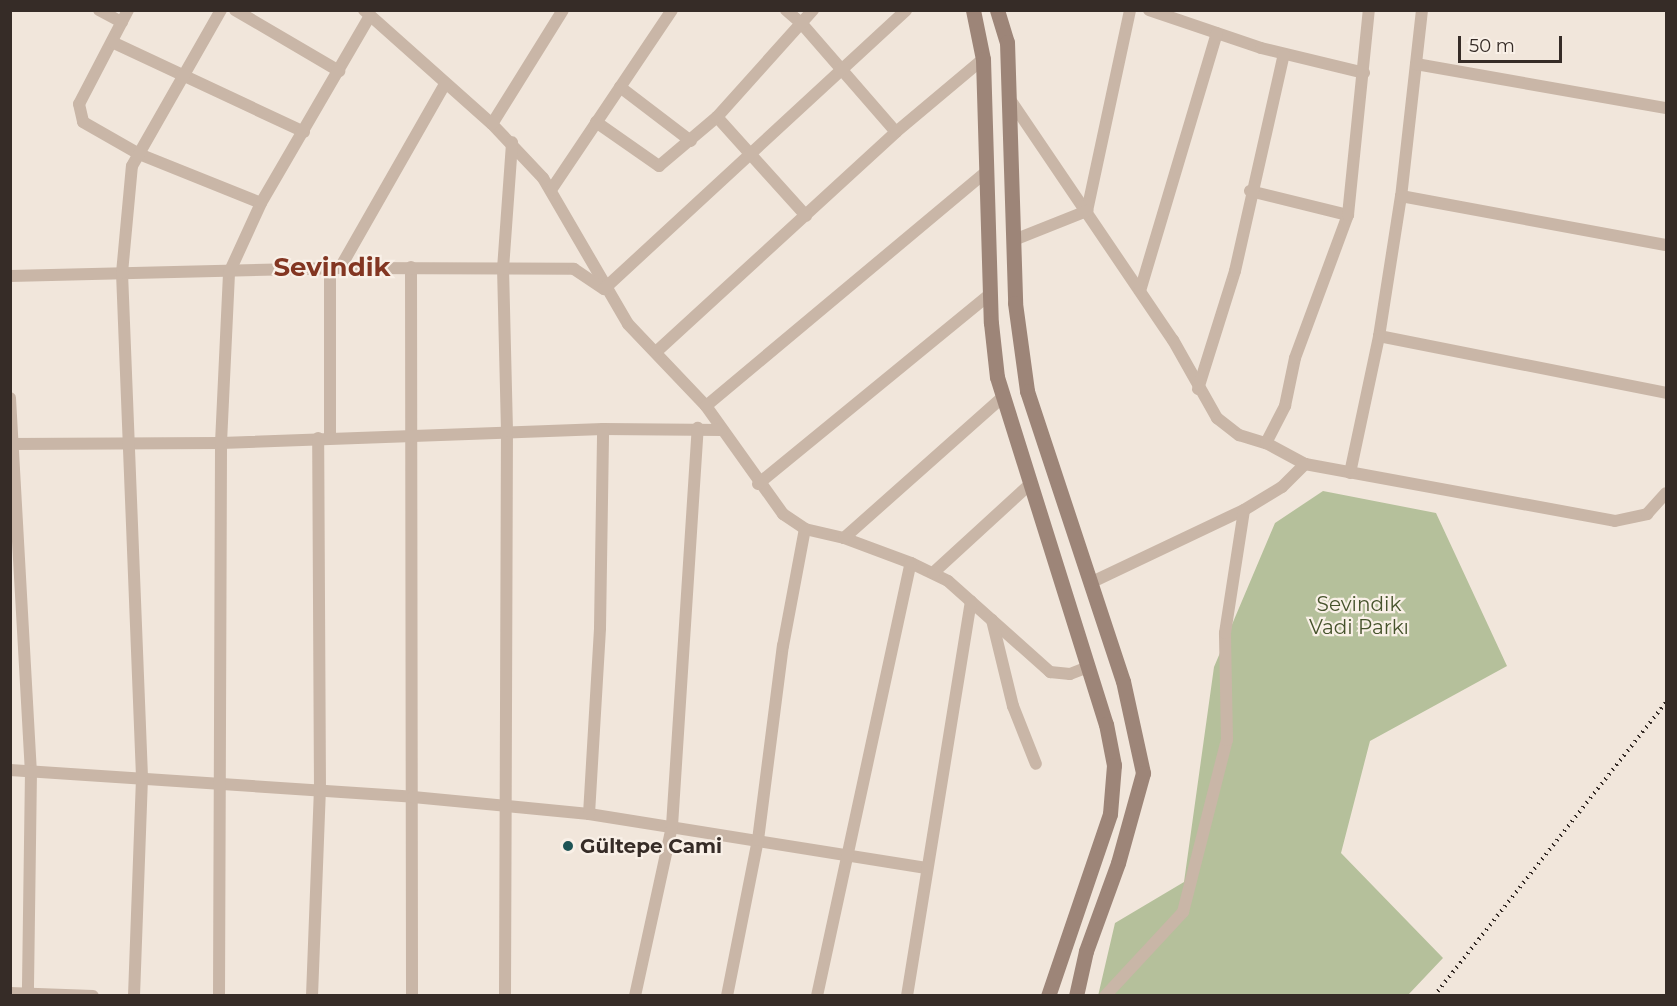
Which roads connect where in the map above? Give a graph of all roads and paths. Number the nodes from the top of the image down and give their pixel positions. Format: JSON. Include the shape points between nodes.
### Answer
{"nodes":[{"id":1,"x":99,"y":10,"type":"edge"},
{"id":2,"x":221,"y":10,"type":"edge"},
{"id":3,"x":235,"y":10,"type":"edge"},
{"id":4,"x":563,"y":10,"type":"edge"},
{"id":5,"x":672,"y":10,"type":"edge"},
{"id":6,"x":786,"y":10,"type":"edge"},
{"id":7,"x":813,"y":10,"type":"edge"},
{"id":8,"x":906,"y":10,"type":"edge"},
{"id":9,"x":973,"y":10,"type":"edge"},
{"id":10,"x":997,"y":10,"type":"edge"},
{"id":11,"x":1130,"y":10,"type":"edge"},
{"id":12,"x":1149,"y":10,"type":"edge"},
{"id":13,"x":1369,"y":10,"type":"edge"},
{"id":14,"x":1422,"y":10,"type":"edge"},
{"id":15,"x":367,"y":13,"type":"edge"},
{"id":16,"x":125,"y":16,"type":"edge"},
{"id":17,"x":802,"y":24,"type":"junction"},
{"id":18,"x":1217,"y":33,"type":"junction"},
{"id":19,"x":111,"y":42,"type":"junction"},
{"id":20,"x":1284,"y":54,"type":"junction"},
{"id":21,"x":983,"y":59,"type":"junction"},
{"id":22,"x":1416,"y":64,"type":"junction"},
{"id":23,"x":841,"y":68,"type":"junction"},
{"id":24,"x":339,"y":71,"type":"junction"},
{"id":25,"x":1364,"y":73,"type":"junction"},
{"id":26,"x":183,"y":77,"type":"junction"},
{"id":27,"x":445,"y":84,"type":"junction"},
{"id":28,"x":620,"y":87,"type":"junction"},
{"id":29,"x":1011,"y":101,"type":"junction"},
{"id":30,"x":1666,"y":108,"type":"edge"},
{"id":31,"x":717,"y":117,"type":"junction"},
{"id":32,"x":596,"y":123,"type":"junction"},
{"id":33,"x":492,"y":124,"type":"junction"},
{"id":34,"x":304,"y":132,"type":"junction"},
{"id":35,"x":896,"y":132,"type":"junction"},
{"id":36,"x":691,"y":141,"type":"junction"},
{"id":37,"x":512,"y":142,"type":"junction"},
{"id":38,"x":750,"y":151,"type":"junction"},
{"id":39,"x":139,"y":154,"type":"junction"},
{"id":40,"x":987,"y":171,"type":"junction"},
{"id":41,"x":550,"y":190,"type":"junction"},
{"id":42,"x":1251,"y":190,"type":"junction"},
{"id":43,"x":1401,"y":196,"type":"junction"},
{"id":44,"x":261,"y":203,"type":"junction"},
{"id":45,"x":1087,"y":211,"type":"junction"},
{"id":46,"x":1348,"y":215,"type":"junction"},
{"id":47,"x":806,"y":216,"type":"junction"},
{"id":48,"x":1014,"y":240,"type":"junction"},
{"id":49,"x":1666,"y":245,"type":"edge"},
{"id":50,"x":411,"y":267,"type":"junction"},
{"id":51,"x":335,"y":268,"type":"junction"},
{"id":52,"x":502,"y":270,"type":"junction"},
{"id":53,"x":122,"y":273,"type":"junction"},
{"id":54,"x":229,"y":273,"type":"junction"},
{"id":55,"x":10,"y":276,"type":"edge"},
{"id":56,"x":604,"y":289,"type":"junction"},
{"id":57,"x":1140,"y":291,"type":"junction"},
{"id":58,"x":991,"y":293,"type":"junction"},
{"id":59,"x":1379,"y":336,"type":"junction"},
{"id":60,"x":656,"y":352,"type":"junction"},
{"id":61,"x":1198,"y":389,"type":"junction"},
{"id":62,"x":1666,"y":393,"type":"edge"},
{"id":63,"x":1003,"y":397,"type":"junction"},
{"id":64,"x":10,"y":398,"type":"edge"},
{"id":65,"x":706,"y":406,"type":"junction"},
{"id":66,"x":698,"y":428,"type":"junction"},
{"id":67,"x":603,"y":429,"type":"junction"},
{"id":68,"x":722,"y":430,"type":"junction"},
{"id":69,"x":507,"y":431,"type":"junction"},
{"id":70,"x":412,"y":434,"type":"junction"},
{"id":71,"x":324,"y":438,"type":"junction"},
{"id":72,"x":1266,"y":443,"type":"junction"},
{"id":73,"x":12,"y":444,"type":"edge"},
{"id":74,"x":221,"y":444,"type":"junction"},
{"id":75,"x":131,"y":445,"type":"junction"},
{"id":76,"x":1305,"y":464,"type":"junction"},
{"id":77,"x":1350,"y":473,"type":"junction"},
{"id":78,"x":758,"y":484,"type":"junction"},
{"id":79,"x":1030,"y":484,"type":"junction"},
{"id":80,"x":1666,"y":494,"type":"edge"},
{"id":81,"x":1244,"y":510,"type":"junction"},
{"id":82,"x":805,"y":529,"type":"junction"},
{"id":83,"x":844,"y":538,"type":"junction"},
{"id":84,"x":15,"y":554,"type":"edge"},
{"id":85,"x":911,"y":563,"type":"junction"},
{"id":86,"x":933,"y":573,"type":"junction"},
{"id":87,"x":1090,"y":583,"type":"junction"},
{"id":88,"x":972,"y":601,"type":"junction"},
{"id":89,"x":993,"y":620,"type":"junction"},
{"id":90,"x":1088,"y":666,"type":"junction"},
{"id":91,"x":1036,"y":764,"type":"dead end"},
{"id":92,"x":10,"y":770,"type":"edge"},
{"id":93,"x":31,"y":771,"type":"junction"},
{"id":94,"x":142,"y":777,"type":"junction"},
{"id":95,"x":220,"y":785,"type":"junction"},
{"id":96,"x":320,"y":791,"type":"junction"},
{"id":97,"x":413,"y":797,"type":"junction"},
{"id":98,"x":506,"y":807,"type":"junction"},
{"id":99,"x":589,"y":814,"type":"junction"},
{"id":100,"x":672,"y":826,"type":"junction"},
{"id":101,"x":758,"y":840,"type":"junction"},
{"id":102,"x":847,"y":857,"type":"junction"},
{"id":103,"x":925,"y":868,"type":"junction"},
{"id":104,"x":10,"y":993,"type":"edge"},
{"id":105,"x":28,"y":995,"type":"edge"},
{"id":106,"x":93,"y":996,"type":"edge"},
{"id":107,"x":134,"y":996,"type":"edge"},
{"id":108,"x":219,"y":996,"type":"edge"},
{"id":109,"x":312,"y":996,"type":"edge"},
{"id":110,"x":412,"y":996,"type":"edge"},
{"id":111,"x":505,"y":996,"type":"edge"},
{"id":112,"x":635,"y":996,"type":"edge"},
{"id":113,"x":727,"y":996,"type":"edge"},
{"id":114,"x":817,"y":996,"type":"edge"},
{"id":115,"x":907,"y":996,"type":"edge"},
{"id":116,"x":1048,"y":996,"type":"edge"},
{"id":117,"x":1076,"y":996,"type":"edge"},
{"id":118,"x":1105,"y":996,"type":"edge"}],
"edges":[{"from":1,"to":16,"type":"street"},
{"from":2,"to":26,"type":"street"},
{"from":3,"to":24,"type":"street"},
{"from":4,"to":33,"type":"street"},
{"from":5,"to":28,"type":"street"},
{"from":6,"to":17,"type":"street"},
{"from":7,"to":17,"type":"street"},
{"from":8,"to":23,"type":"street"},
{"from":9,"to":21,"type":"main road"},
{"from":10,"to":29,"type":"main road","via":[[1007,42]]},
{"from":11,"to":45,"type":"street"},
{"from":12,"to":18,"type":"street"},
{"from":13,"to":25,"type":"street"},
{"from":14,"to":22,"type":"street"},
{"from":15,"to":24,"type":"street"},
{"from":15,"to":27,"type":"street"},
{"from":16,"to":19,"type":"street"},
{"from":17,"to":23,"type":"street"},
{"from":17,"to":31,"type":"street"},
{"from":18,"to":20,"type":"street"},
{"from":18,"to":57,"type":"street"},
{"from":19,"to":26,"type":"street"},
{"from":19,"to":39,"type":"street","via":[[79,104],[79,115],[83,122]]},
{"from":20,"to":25,"type":"street"},
{"from":20,"to":42,"type":"street"},
{"from":21,"to":35,"type":"street"},
{"from":21,"to":40,"type":"main road"},
{"from":22,"to":30,"type":"street"},
{"from":22,"to":43,"type":"street"},
{"from":23,"to":35,"type":"street"},
{"from":23,"to":38,"type":"street"},
{"from":24,"to":34,"type":"street"},
{"from":25,"to":46,"type":"street"},
{"from":26,"to":34,"type":"street"},
{"from":26,"to":39,"type":"street"},
{"from":27,"to":33,"type":"street"},
{"from":27,"to":51,"type":"street"},
{"from":28,"to":32,"type":"street"},
{"from":28,"to":36,"type":"street"},
{"from":29,"to":45,"type":"street"},
{"from":29,"to":48,"type":"main road"},
{"from":31,"to":36,"type":"street"},
{"from":31,"to":38,"type":"street"},
{"from":32,"to":36,"type":"street","via":[[659,166]]},
{"from":32,"to":41,"type":"street"},
{"from":33,"to":37,"type":"street"},
{"from":34,"to":44,"type":"street"},
{"from":35,"to":47,"type":"street"},
{"from":37,"to":41,"type":"street"},
{"from":37,"to":52,"type":"street"},
{"from":38,"to":47,"type":"street"},
{"from":38,"to":56,"type":"street"},
{"from":39,"to":44,"type":"street"},
{"from":39,"to":53,"type":"street","via":[[132,166]]},
{"from":40,"to":58,"type":"main road"},
{"from":40,"to":65,"type":"street"},
{"from":41,"to":56,"type":"street"},
{"from":42,"to":46,"type":"street"},
{"from":42,"to":61,"type":"street","via":[[1235,271]]},
{"from":43,"to":49,"type":"street"},
{"from":43,"to":59,"type":"street"},
{"from":44,"to":54,"type":"street"},
{"from":45,"to":48,"type":"street"},
{"from":45,"to":57,"type":"street"},
{"from":46,"to":72,"type":"street","via":[[1295,358],[1285,406]]},
{"from":47,"to":60,"type":"street"},
{"from":48,"to":87,"type":"main road","via":[[1015,303],[1027,391]]},
{"from":50,"to":51,"type":"street"},
{"from":50,"to":52,"type":"street"},
{"from":50,"to":70,"type":"street"},
{"from":51,"to":54,"type":"street"},
{"from":51,"to":71,"type":"street"},
{"from":52,"to":56,"type":"street","via":[[574,269]]},
{"from":52,"to":69,"type":"street"},
{"from":53,"to":54,"type":"street"},
{"from":53,"to":55,"type":"street"},
{"from":53,"to":75,"type":"street"},
{"from":54,"to":74,"type":"street"},
{"from":56,"to":60,"type":"street","via":[[628,324]]},
{"from":57,"to":61,"type":"street","via":[[1173,340]]},
{"from":58,"to":63,"type":"main road","via":[[997,377]]},
{"from":58,"to":78,"type":"street"},
{"from":59,"to":62,"type":"street"},
{"from":59,"to":77,"type":"street"},
{"from":60,"to":65,"type":"street"},
{"from":61,"to":72,"type":"street","via":[[1217,418],[1239,435]]},
{"from":63,"to":79,"type":"main road"},
{"from":63,"to":83,"type":"street"},
{"from":64,"to":73,"type":"street"},
{"from":65,"to":68,"type":"street"},
{"from":66,"to":67,"type":"street"},
{"from":66,"to":68,"type":"street"},
{"from":66,"to":100,"type":"street"},
{"from":67,"to":69,"type":"street"},
{"from":67,"to":99,"type":"street","via":[[600,628]]},
{"from":68,"to":78,"type":"street"},
{"from":69,"to":70,"type":"street"},
{"from":69,"to":98,"type":"street"},
{"from":70,"to":71,"type":"street"},
{"from":70,"to":97,"type":"street"},
{"from":71,"to":74,"type":"street"},
{"from":71,"to":96,"type":"street"},
{"from":72,"to":76,"type":"street"},
{"from":73,"to":75,"type":"street"},
{"from":73,"to":84,"type":"street"},
{"from":74,"to":75,"type":"street"},
{"from":74,"to":95,"type":"street"},
{"from":75,"to":94,"type":"street"},
{"from":76,"to":77,"type":"street"},
{"from":76,"to":81,"type":"street","via":[[1282,487]]},
{"from":77,"to":80,"type":"street","via":[[1615,521],[1647,514]]},
{"from":78,"to":82,"type":"street","via":[[783,514]]},
{"from":79,"to":86,"type":"street"},
{"from":79,"to":90,"type":"main road"},
{"from":81,"to":87,"type":"street"},
{"from":81,"to":118,"type":"street","via":[[1225,633],[1227,740],[1183,912]]},
{"from":82,"to":83,"type":"street"},
{"from":82,"to":101,"type":"street","via":[[783,646]]},
{"from":83,"to":85,"type":"street"},
{"from":84,"to":93,"type":"street"},
{"from":85,"to":86,"type":"street"},
{"from":85,"to":102,"type":"street"},
{"from":86,"to":88,"type":"street"},
{"from":87,"to":117,"type":"main road","via":[[1123,681],[1143,773],[1118,863],[1086,951]]},
{"from":88,"to":89,"type":"street"},
{"from":88,"to":103,"type":"street"},
{"from":89,"to":90,"type":"street","via":[[1050,672],[1070,674]]},
{"from":89,"to":91,"type":"street","via":[[1013,706]]},
{"from":90,"to":116,"type":"main road","via":[[1114,765],[1110,814]]},
{"from":92,"to":93,"type":"street"},
{"from":93,"to":94,"type":"street"},
{"from":93,"to":105,"type":"street"},
{"from":94,"to":95,"type":"street"},
{"from":94,"to":107,"type":"street"},
{"from":95,"to":96,"type":"street"},
{"from":95,"to":108,"type":"street"},
{"from":96,"to":97,"type":"street"},
{"from":96,"to":109,"type":"street"},
{"from":97,"to":98,"type":"street"},
{"from":97,"to":110,"type":"street"},
{"from":98,"to":99,"type":"street"},
{"from":98,"to":111,"type":"street"},
{"from":99,"to":100,"type":"street"},
{"from":100,"to":101,"type":"street"},
{"from":100,"to":112,"type":"street"},
{"from":101,"to":102,"type":"street"},
{"from":101,"to":113,"type":"street"},
{"from":102,"to":103,"type":"street"},
{"from":102,"to":114,"type":"street"},
{"from":103,"to":115,"type":"street"},
{"from":104,"to":105,"type":"street"},
{"from":105,"to":106,"type":"street"}]}
